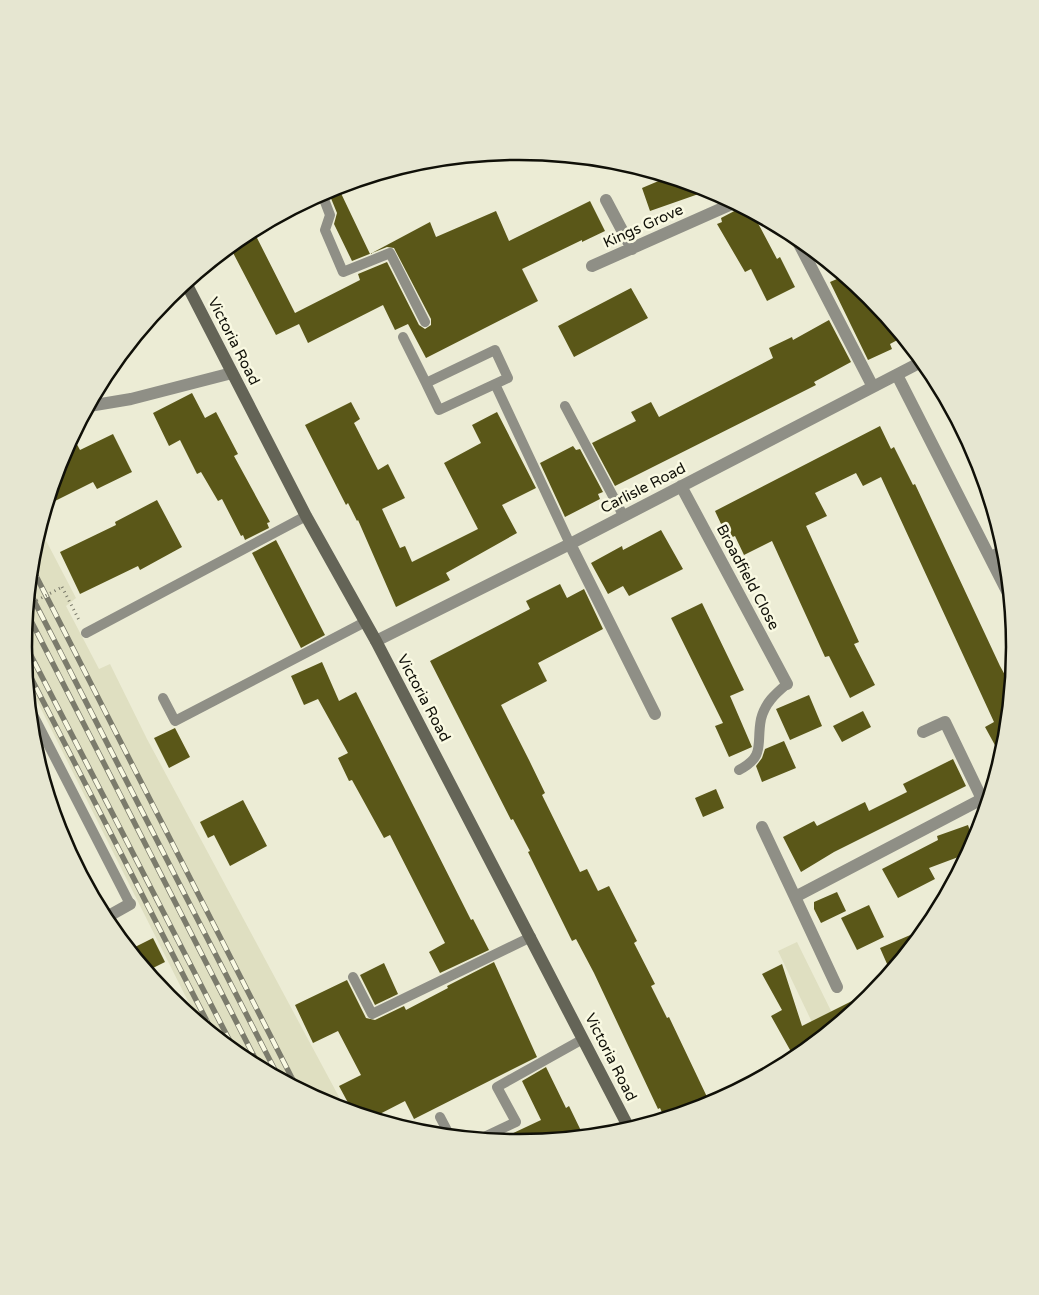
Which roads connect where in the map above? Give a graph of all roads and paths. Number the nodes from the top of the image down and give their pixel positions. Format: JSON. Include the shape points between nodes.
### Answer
{"nodes":[{"id":1,"x":606,"y":200,"type":"dead end"},
{"id":2,"x":325,"y":202,"type":"edge"},
{"id":3,"x":726,"y":207,"type":"edge"},
{"id":4,"x":632,"y":249,"type":"junction"},
{"id":5,"x":803,"y":252,"type":"edge"},
{"id":6,"x":592,"y":266,"type":"dead end"},
{"id":7,"x":189,"y":289,"type":"edge"},
{"id":8,"x":425,"y":322,"type":"dead end"},
{"id":9,"x":403,"y":337,"type":"dead end"},
{"id":10,"x":916,"y":365,"type":"edge"},
{"id":11,"x":232,"y":372,"type":"junction"},
{"id":12,"x":897,"y":375,"type":"junction"},
{"id":13,"x":426,"y":383,"type":"junction"},
{"id":14,"x":495,"y":384,"type":"junction"},
{"id":15,"x":873,"y":387,"type":"junction"},
{"id":16,"x":98,"y":405,"type":"edge"},
{"id":17,"x":565,"y":406,"type":"dead end"},
{"id":18,"x":681,"y":486,"type":"junction"},
{"id":19,"x":623,"y":515,"type":"junction"},
{"id":20,"x":306,"y":516,"type":"junction"},
{"id":21,"x":570,"y":544,"type":"junction"},
{"id":22,"x":997,"y":554,"type":"edge"},
{"id":23,"x":991,"y":557,"type":"junction"},
{"id":24,"x":1001,"y":578,"type":"edge"},
{"id":25,"x":35,"y":600,"type":"edge"},
{"id":26,"x":366,"y":622,"type":"junction"},
{"id":27,"x":86,"y":633,"type":"joint"},
{"id":28,"x":376,"y":640,"type":"junction"},
{"id":29,"x":787,"y":684,"type":"joint"},
{"id":30,"x":162,"y":698,"type":"dead end"},
{"id":31,"x":655,"y":714,"type":"dead end"},
{"id":32,"x":40,"y":728,"type":"edge"},
{"id":33,"x":923,"y":732,"type":"dead end"},
{"id":34,"x":739,"y":770,"type":"dead end"},
{"id":35,"x":984,"y":794,"type":"edge"},
{"id":36,"x":983,"y":799,"type":"edge"},
{"id":37,"x":762,"y":827,"type":"dead end"},
{"id":38,"x":795,"y":897,"type":"junction"},
{"id":39,"x":130,"y":904,"type":"joint"},
{"id":40,"x":112,"y":914,"type":"edge"},
{"id":41,"x":531,"y":937,"type":"junction"},
{"id":42,"x":354,"y":977,"type":"dead end"},
{"id":43,"x":837,"y":987,"type":"dead end"},
{"id":44,"x":583,"y":1039,"type":"junction"},
{"id":45,"x":440,"y":1117,"type":"dead end"},
{"id":46,"x":626,"y":1122,"type":"edge"},
{"id":47,"x":446,"y":1128,"type":"edge"},
{"id":48,"x":492,"y":1133,"type":"edge"}],
"edges":[{"from":1,"to":4,"type":"street"},
{"from":2,"to":8,"type":"lane","via":[[330,215],[326,230],[344,272],[390,253]]},
{"from":3,"to":4,"type":"street","name":"Kings Grove"},
{"from":4,"to":6,"type":"street","name":"Kings Grove"},
{"from":5,"to":15,"type":"street"},
{"from":7,"to":11,"type":"street","name":"Victoria Road"},
{"from":9,"to":13,"type":"lane"},
{"from":10,"to":12,"type":"street","name":"Carlisle Road"},
{"from":11,"to":16,"type":"street"},
{"from":11,"to":20,"type":"street","name":"Victoria Road"},
{"from":12,"to":15,"type":"street","name":"Carlisle Road"},
{"from":12,"to":23,"type":"street"},
{"from":13,"to":14,"type":"lane","via":[[440,410]]},
{"from":13,"to":14,"type":"lane","via":[[495,350],[508,378]]},
{"from":14,"to":21,"type":"lane"},
{"from":15,"to":18,"type":"street","name":"Carlisle Road"},
{"from":17,"to":19,"type":"lane"},
{"from":18,"to":19,"type":"street","name":"Carlisle Road"},
{"from":18,"to":29,"type":"street","name":"Broadfield Close"},
{"from":19,"to":21,"type":"street","name":"Carlisle Road"},
{"from":20,"to":26,"type":"street","name":"Victoria Road"},
{"from":20,"to":27,"type":"lane"},
{"from":21,"to":28,"type":"street","name":"Carlisle Road"},
{"from":21,"to":31,"type":"street"},
{"from":22,"to":23,"type":"street"},
{"from":23,"to":24,"type":"street"},
{"from":25,"to":27,"type":"path","bridge":true,"via":[[62,587]]},
{"from":26,"to":28,"type":"street","name":"Victoria Road"},
{"from":26,"to":30,"type":"lane","via":[[175,721]]},
{"from":28,"to":41,"type":"street","name":"Victoria Road"},
{"from":29,"to":34,"type":"lane","via":[[770,698],[762,718],[759,751],[752,763]]},
{"from":32,"to":39,"type":"lane"},
{"from":33,"to":35,"type":"street","via":[[946,722]]},
{"from":36,"to":38,"type":"street"},
{"from":37,"to":38,"type":"street"},
{"from":38,"to":43,"type":"street"},
{"from":39,"to":40,"type":"street"},
{"from":41,"to":42,"type":"lane","via":[[372,1014]]},
{"from":41,"to":44,"type":"street","name":"Victoria Road"},
{"from":44,"to":46,"type":"street","name":"Victoria Road"},
{"from":44,"to":48,"type":"lane","via":[[497,1087],[516,1122]]},
{"from":45,"to":47,"type":"lane"}]}
